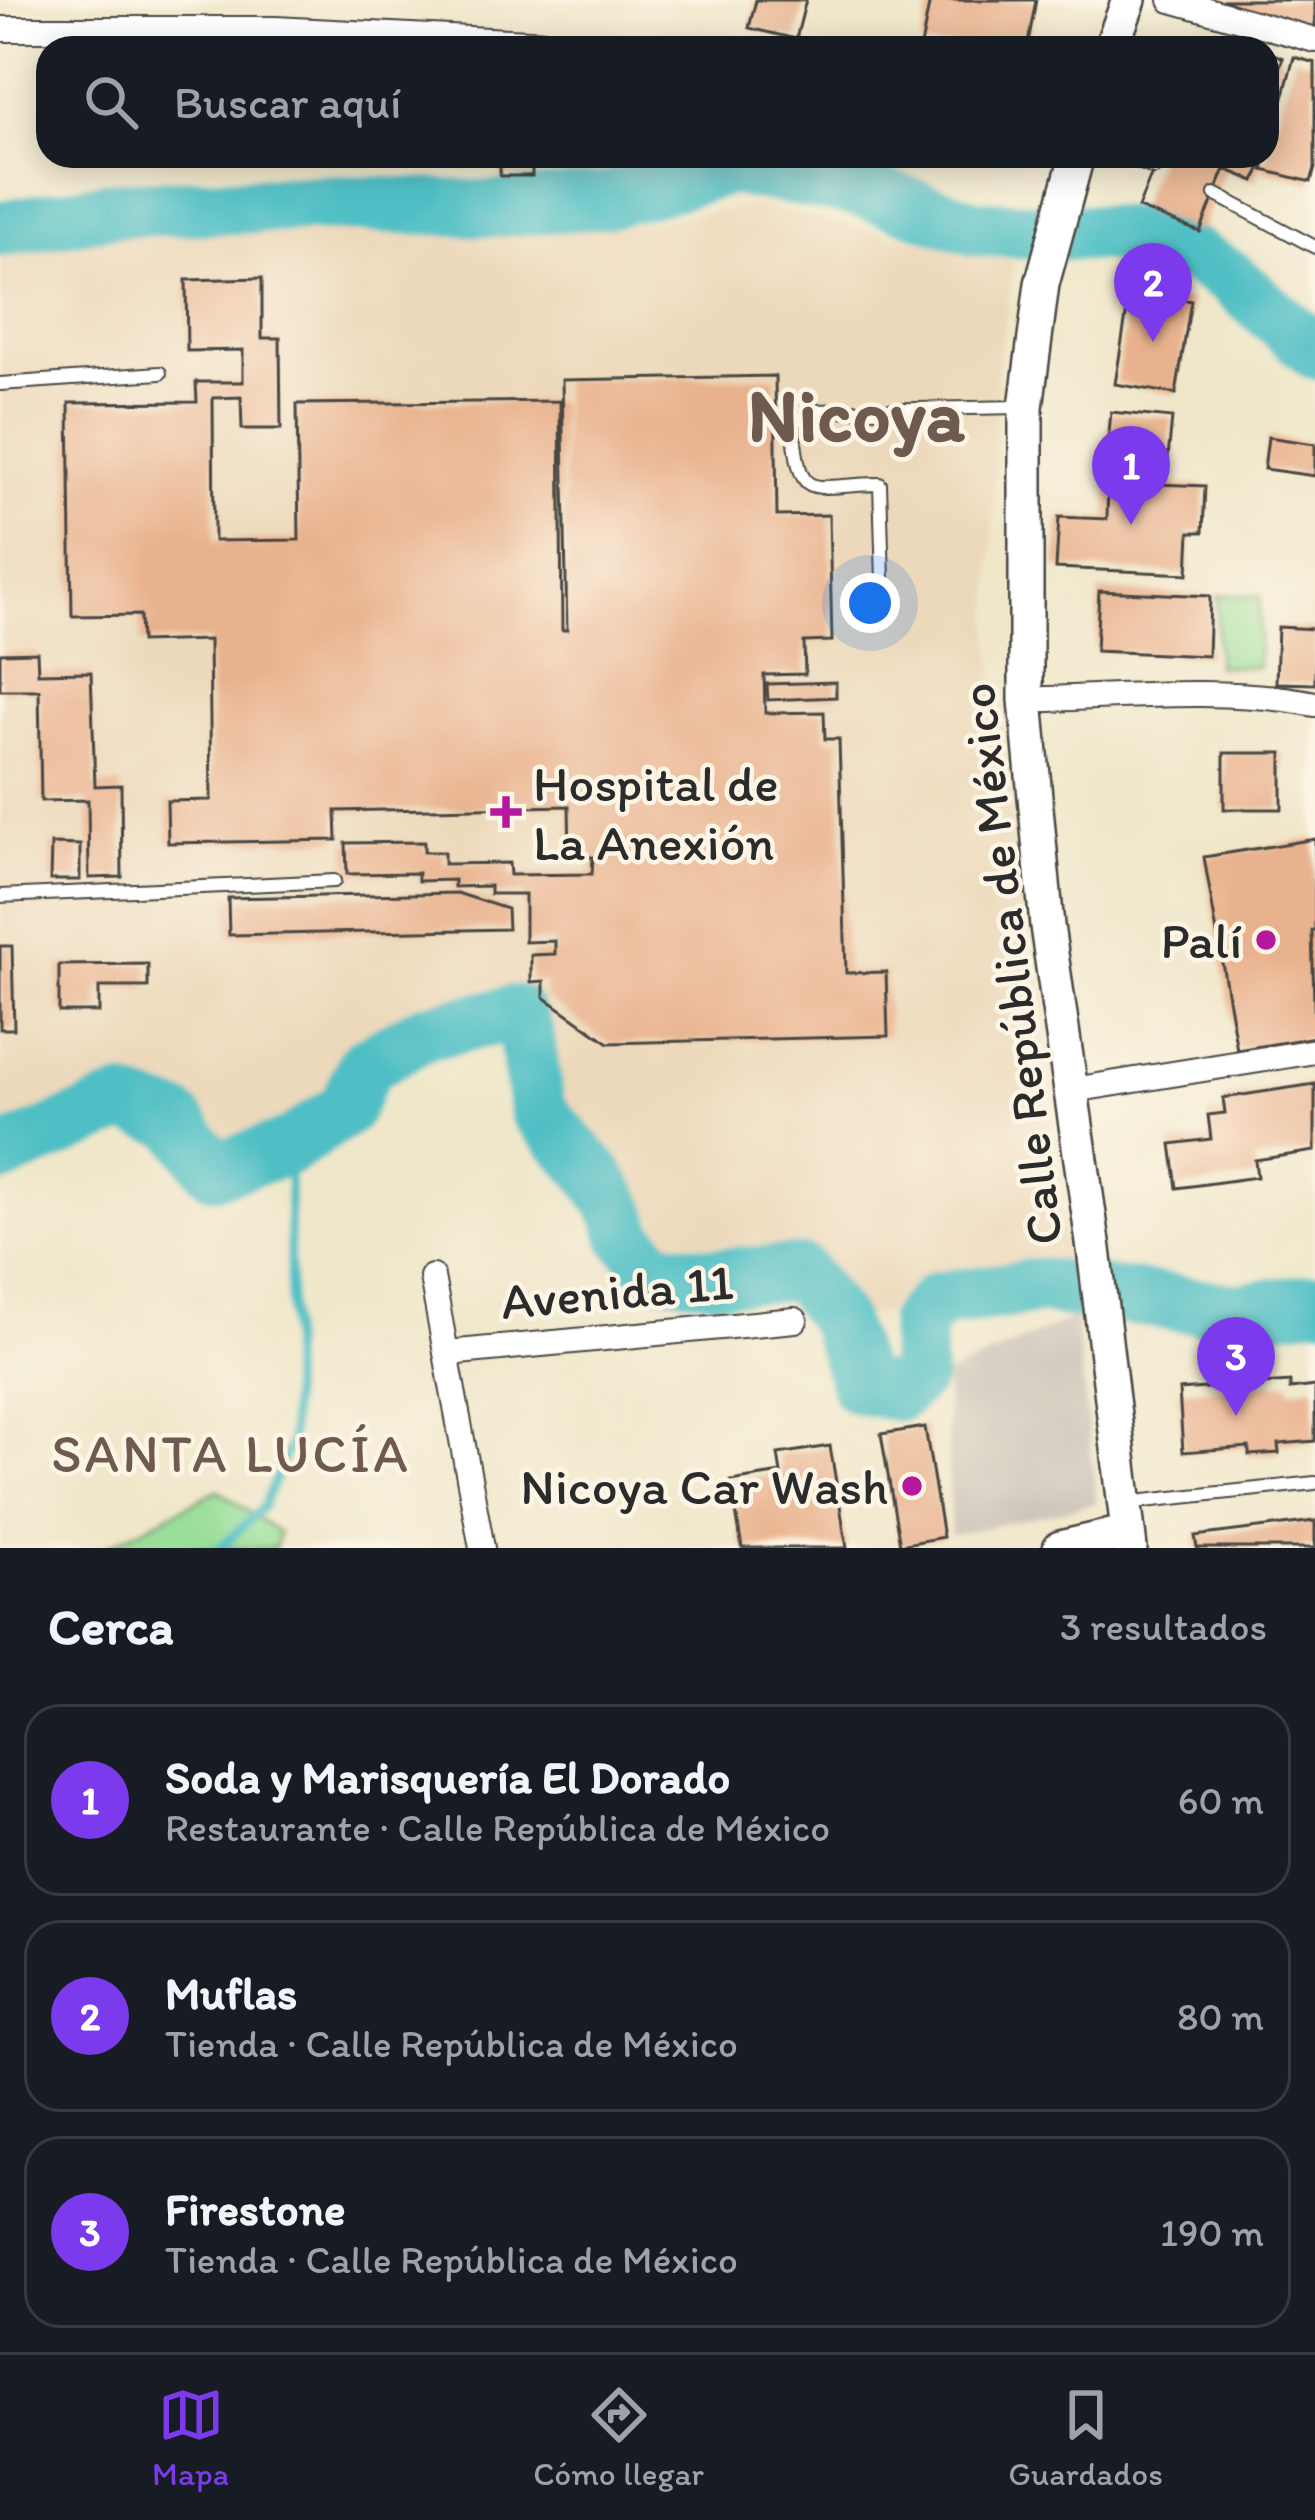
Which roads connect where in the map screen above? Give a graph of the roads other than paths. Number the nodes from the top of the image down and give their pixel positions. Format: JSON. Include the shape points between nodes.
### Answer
{"nodes":[{"id":1,"x":273,"y":0,"type":"edge"},
{"id":2,"x":1130,"y":0,"type":"edge"},
{"id":3,"x":1171,"y":0,"type":"edge"},
{"id":4,"x":275,"y":28,"type":"junction"},
{"id":5,"x":0,"y":29,"type":"edge"},
{"id":6,"x":424,"y":36,"type":"edge"},
{"id":7,"x":1116,"y":36,"type":"edge"},
{"id":8,"x":1315,"y":40,"type":"edge"},
{"id":9,"x":1074,"y":168,"type":"edge"},
{"id":10,"x":1215,"y":194,"type":"dead end"},
{"id":11,"x":1315,"y":247,"type":"edge"},
{"id":12,"x":160,"y":373,"type":"dead end"},
{"id":13,"x":0,"y":384,"type":"edge"},
{"id":14,"x":1026,"y":407,"type":"junction"},
{"id":15,"x":883,"y":580,"type":"dead end"},
{"id":16,"x":1026,"y":700,"type":"junction"},
{"id":17,"x":1315,"y":704,"type":"edge"},
{"id":18,"x":334,"y":881,"type":"dead end"},
{"id":19,"x":0,"y":896,"type":"edge"},
{"id":20,"x":1315,"y":1051,"type":"edge"},
{"id":21,"x":1073,"y":1090,"type":"junction"},
{"id":22,"x":432,"y":1277,"type":"dead end"},
{"id":23,"x":795,"y":1320,"type":"dead end"},
{"id":24,"x":448,"y":1353,"type":"junction"},
{"id":25,"x":1315,"y":1483,"type":"edge"},
{"id":26,"x":1127,"y":1528,"type":"edge"},
{"id":27,"x":482,"y":1548,"type":"edge"},
{"id":28,"x":1060,"y":1548,"type":"edge"}],
"edges":[{"from":1,"to":4,"type":"street"},
{"from":2,"to":7,"type":"main road"},
{"from":3,"to":8,"type":"street"},
{"from":4,"to":5,"type":"street"},
{"from":4,"to":6,"type":"street"},
{"from":9,"to":14,"type":"main road","name":"Calle República de México","via":[[1042,284]]},
{"from":10,"to":11,"type":"lane"},
{"from":12,"to":13,"type":"lane"},
{"from":14,"to":15,"type":"lane","via":[[834,409],[793,423],[796,466],[811,487],[880,484]]},
{"from":14,"to":16,"type":"main road","name":"Calle República de México"},
{"from":16,"to":17,"type":"street"},
{"from":16,"to":21,"type":"main road","name":"Calle República de México"},
{"from":18,"to":19,"type":"lane"},
{"from":20,"to":21,"type":"street"},
{"from":21,"to":26,"type":"main road","name":"Calle República de México"},
{"from":22,"to":24,"type":"street"},
{"from":23,"to":24,"type":"street","name":"Avenida 11"},
{"from":24,"to":27,"type":"street"},
{"from":25,"to":26,"type":"lane"},
{"from":26,"to":28,"type":"main road"}]}
